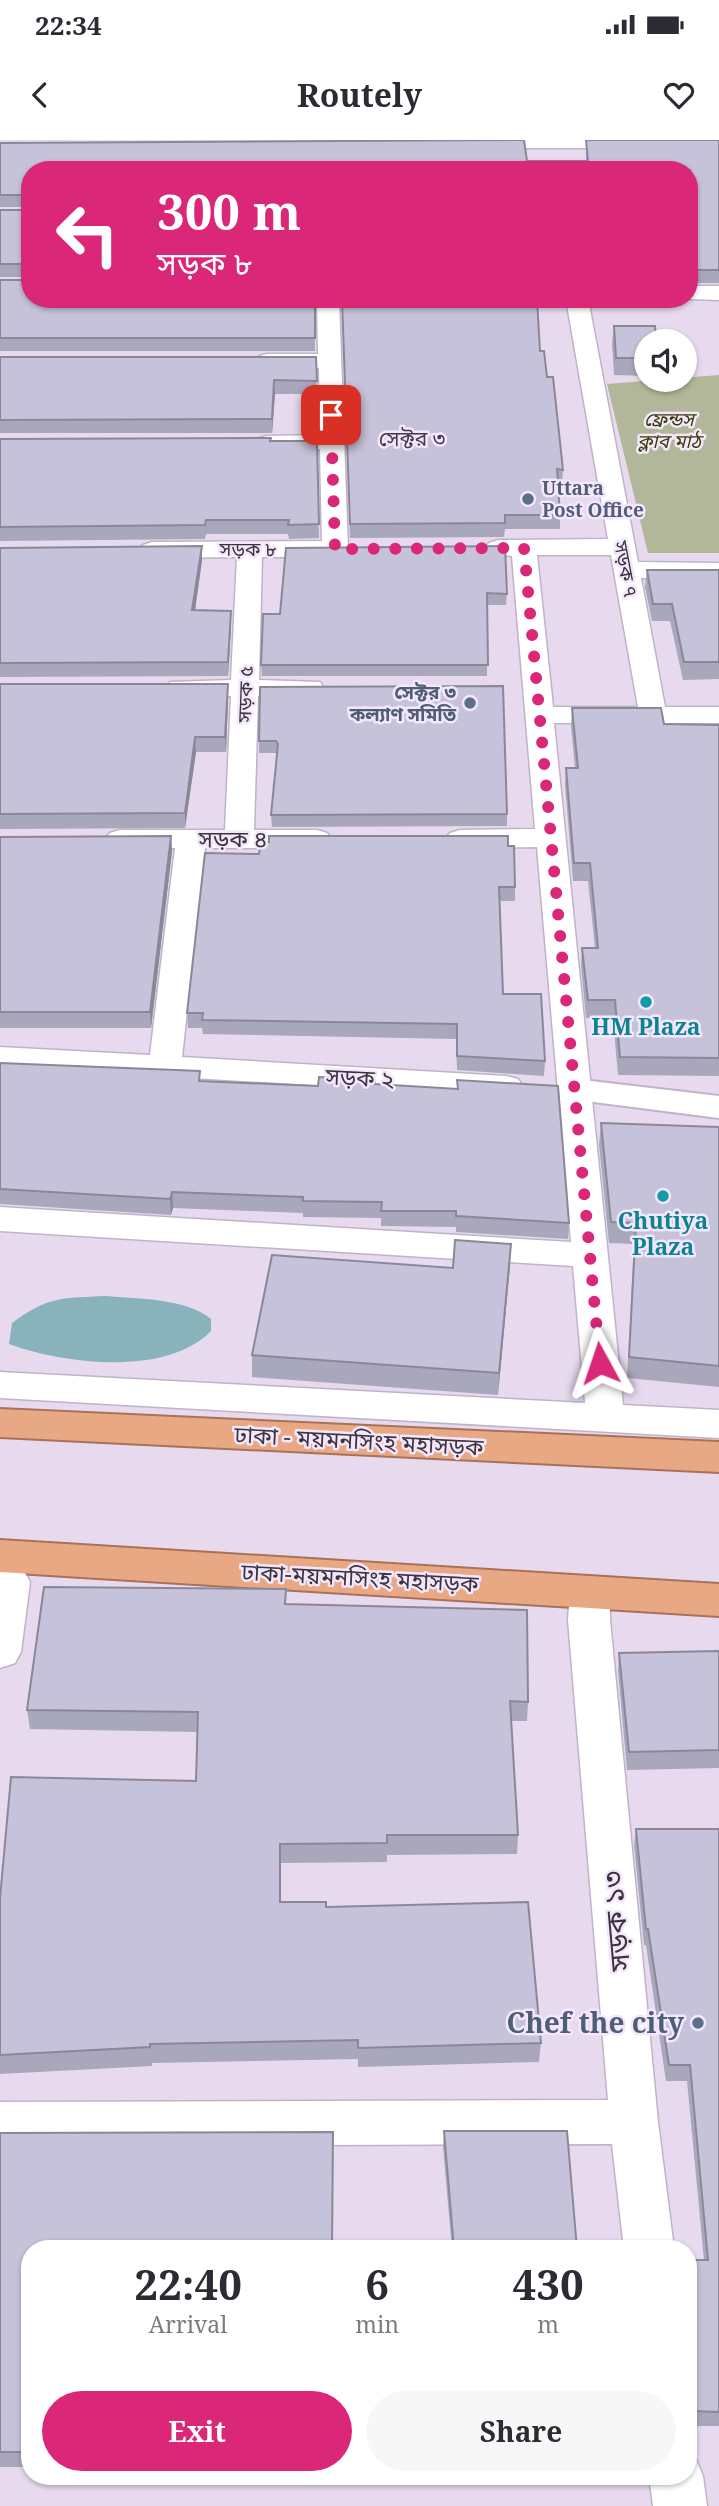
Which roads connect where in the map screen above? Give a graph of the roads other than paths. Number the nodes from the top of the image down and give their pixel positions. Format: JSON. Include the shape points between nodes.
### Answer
{"nodes":[{"id":1,"x":452,"y":142,"type":"edge"},
{"id":2,"x":719,"y":142,"type":"edge"},
{"id":3,"x":549,"y":147,"type":"edge"},
{"id":4,"x":698,"y":293,"type":"edge"},
{"id":5,"x":719,"y":293,"type":"edge"},
{"id":6,"x":328,"y":308,"type":"edge"},
{"id":7,"x":579,"y":308,"type":"edge"},
{"id":8,"x":329,"y":360,"type":"junction"},
{"id":9,"x":247,"y":361,"type":"edge"},
{"id":10,"x":332,"y":442,"type":"junction"},
{"id":11,"x":249,"y":443,"type":"edge"},
{"id":12,"x":362,"y":548,"type":"edge"},
{"id":13,"x":470,"y":548,"type":"edge"},
{"id":14,"x":524,"y":548,"type":"junction"},
{"id":15,"x":250,"y":549,"type":"junction"},
{"id":16,"x":335,"y":549,"type":"junction"},
{"id":17,"x":125,"y":550,"type":"edge"},
{"id":18,"x":624,"y":558,"type":"junction"},
{"id":19,"x":719,"y":571,"type":"edge"},
{"id":20,"x":150,"y":688,"type":"edge"},
{"id":21,"x":245,"y":688,"type":"junction"},
{"id":22,"x":342,"y":688,"type":"edge"},
{"id":23,"x":528,"y":696,"type":"junction"},
{"id":24,"x":653,"y":715,"type":"junction"},
{"id":25,"x":719,"y":715,"type":"edge"},
{"id":26,"x":551,"y":838,"type":"junction"},
{"id":27,"x":191,"y":839,"type":"junction"},
{"id":28,"x":239,"y":839,"type":"junction"},
{"id":29,"x":347,"y":839,"type":"edge"},
{"id":30,"x":429,"y":839,"type":"edge"},
{"id":31,"x":96,"y":840,"type":"edge"},
{"id":32,"x":0,"y":1057,"type":"edge"},
{"id":33,"x":165,"y":1066,"type":"junction"},
{"id":34,"x":551,"y":1089,"type":"junction"},
{"id":35,"x":719,"y":1107,"type":"edge"},
{"id":36,"x":0,"y":1219,"type":"edge"},
{"id":37,"x":589,"y":1255,"type":"junction"},
{"id":38,"x":0,"y":1385,"type":"edge"},
{"id":39,"x":605,"y":1417,"type":"junction"},
{"id":40,"x":0,"y":1423,"type":"edge"},
{"id":41,"x":719,"y":1424,"type":"edge"},
{"id":42,"x":719,"y":1457,"type":"edge"},
{"id":43,"x":5,"y":1569,"type":"edge"},
{"id":44,"x":590,"y":1592,"type":"junction"},
{"id":45,"x":719,"y":1600,"type":"edge"},
{"id":46,"x":0,"y":1652,"type":"edge"},
{"id":47,"x":634,"y":2122,"type":"junction"},
{"id":48,"x":0,"y":2124,"type":"edge"},
{"id":49,"x":648,"y":2240,"type":"edge"},
{"id":50,"x":677,"y":2485,"type":"edge"},
{"id":51,"x":680,"y":2506,"type":"edge"}],
"edges":[{"from":1,"to":3,"type":"street"},
{"from":2,"to":3,"type":"street"},
{"from":4,"to":5,"type":"street"},
{"from":6,"to":8,"type":"street"},
{"from":7,"to":18,"type":"street","name":"সড়ক ৭"},
{"from":8,"to":9,"type":"street"},
{"from":8,"to":10,"type":"street"},
{"from":10,"to":11,"type":"street"},
{"from":10,"to":16,"type":"street"},
{"from":12,"to":16,"type":"street","name":"সড়ক ৮"},
{"from":13,"to":14,"type":"street"},
{"from":14,"to":18,"type":"street"},
{"from":14,"to":23,"type":"street"},
{"from":15,"to":16,"type":"street","name":"সড়ক ৮"},
{"from":15,"to":17,"type":"street","name":"সড়ক ৮"},
{"from":15,"to":21,"type":"street","name":"সড়ক ৫"},
{"from":18,"to":19,"type":"street"},
{"from":18,"to":24,"type":"street","name":"সড়ক ৭"},
{"from":20,"to":21,"type":"street"},
{"from":21,"to":22,"type":"street"},
{"from":21,"to":28,"type":"street","name":"সড়ক ৫"},
{"from":23,"to":24,"type":"street"},
{"from":23,"to":26,"type":"street"},
{"from":24,"to":25,"type":"street"},
{"from":26,"to":30,"type":"street"},
{"from":26,"to":34,"type":"street"},
{"from":27,"to":28,"type":"street","name":"সড়ক ৪"},
{"from":27,"to":31,"type":"street","name":"সড়ক ৪"},
{"from":27,"to":33,"type":"street"},
{"from":28,"to":29,"type":"street","name":"সড়ক ৪"},
{"from":32,"to":33,"type":"street","name":"সড়ক ২"},
{"from":33,"to":34,"type":"street","name":"সড়ক ২"},
{"from":34,"to":35,"type":"street","name":"সড়ক ২"},
{"from":34,"to":37,"type":"street"},
{"from":36,"to":37,"type":"street"},
{"from":37,"to":39,"type":"street"},
{"from":38,"to":39,"type":"street"},
{"from":39,"to":41,"type":"street"},
{"from":40,"to":42,"type":"highway","name":"ঢাকা - ময়মনসিংহ মহাসড়ক"},
{"from":43,"to":44,"type":"highway","name":"ঢাকা-ময়মনসিংহ মহাসড়ক"},
{"from":43,"to":46,"type":"street"},
{"from":44,"to":45,"type":"highway","name":"ঢাকা-ময়মনসিংহ মহাসড়ক"},
{"from":44,"to":47,"type":"street","name":"সড়ক ১৩"},
{"from":47,"to":48,"type":"street"},
{"from":47,"to":49,"type":"street","name":"সড়ক ১৩"},
{"from":50,"to":51,"type":"street"}]}
